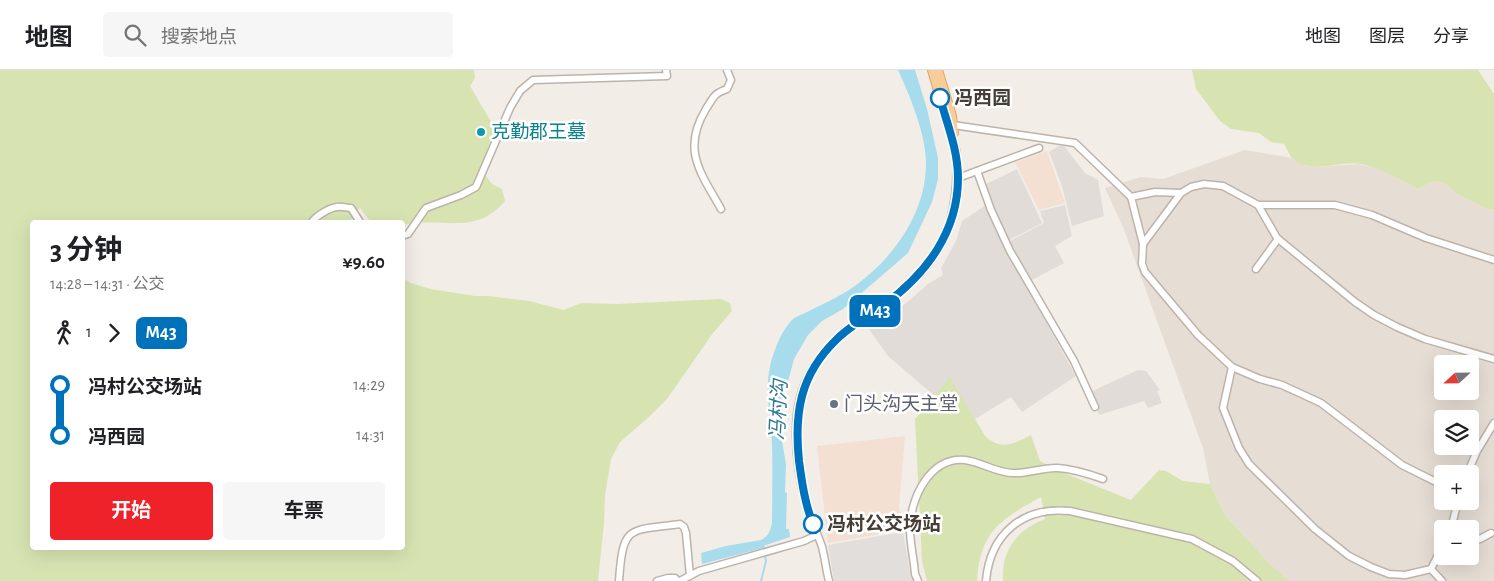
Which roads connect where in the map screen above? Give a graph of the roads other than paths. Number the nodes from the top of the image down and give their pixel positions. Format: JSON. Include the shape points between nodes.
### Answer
{"nodes":[{"id":1,"x":666,"y":70,"type":"edge"},
{"id":2,"x":727,"y":70,"type":"edge"},
{"id":3,"x":932,"y":70,"type":"edge"},
{"id":4,"x":938,"y":70,"type":"edge"},
{"id":5,"x":953,"y":125,"type":"junction"},
{"id":6,"x":1039,"y":148,"type":"dead end"},
{"id":7,"x":956,"y":152,"type":"junction"},
{"id":8,"x":977,"y":172,"type":"junction"},
{"id":9,"x":958,"y":178,"type":"junction"},
{"id":10,"x":1181,"y":193,"type":"junction"},
{"id":11,"x":1131,"y":197,"type":"junction"},
{"id":12,"x":1258,"y":205,"type":"junction"},
{"id":13,"x":721,"y":210,"type":"dead end"},
{"id":14,"x":313,"y":220,"type":"edge"},
{"id":15,"x":359,"y":220,"type":"edge"},
{"id":16,"x":405,"y":235,"type":"edge"},
{"id":17,"x":1278,"y":240,"type":"junction"},
{"id":18,"x":1143,"y":244,"type":"junction"},
{"id":19,"x":1494,"y":260,"type":"edge"},
{"id":20,"x":1256,"y":269,"type":"dead end"},
{"id":21,"x":1494,"y":359,"type":"edge"},
{"id":22,"x":1232,"y":367,"type":"junction"},
{"id":23,"x":1094,"y":407,"type":"dead end"},
{"id":24,"x":1494,"y":423,"type":"edge"},
{"id":25,"x":1471,"y":465,"type":"edge"},
{"id":26,"x":1103,"y":479,"type":"dead end"},
{"id":27,"x":1434,"y":481,"type":"edge"},
{"id":28,"x":1491,"y":533,"type":"dead end"},
{"id":29,"x":817,"y":535,"type":"junction"},
{"id":30,"x":1479,"y":539,"type":"edge"},
{"id":31,"x":1434,"y":563,"type":"edge"},
{"id":32,"x":1431,"y":569,"type":"junction"},
{"id":33,"x":690,"y":576,"type":"junction"},
{"id":34,"x":619,"y":581,"type":"edge"},
{"id":35,"x":657,"y":581,"type":"edge"},
{"id":36,"x":679,"y":581,"type":"edge"},
{"id":37,"x":829,"y":581,"type":"edge"},
{"id":38,"x":918,"y":581,"type":"edge"},
{"id":39,"x":986,"y":581,"type":"edge"},
{"id":40,"x":1257,"y":581,"type":"edge"},
{"id":41,"x":1442,"y":581,"type":"edge"}],
"edges":[{"from":1,"to":16,"type":"street","via":[[667,76],[533,80],[520,91],[510,108],[476,187],[426,208]]},
{"from":2,"to":13,"type":"street","via":[[731,80],[727,89],[716,92],[700,119],[693,139],[696,162]]},
{"from":3,"to":7,"type":"main road"},
{"from":4,"to":5,"type":"main road"},
{"from":5,"to":7,"type":"main road"},
{"from":5,"to":11,"type":"street","via":[[1074,143]]},
{"from":6,"to":8,"type":"street"},
{"from":7,"to":9,"type":"street"},
{"from":8,"to":9,"type":"street"},
{"from":8,"to":23,"type":"street","via":[[1010,251],[1074,361]]},
{"from":9,"to":29,"type":"street","via":[[948,229],[928,265],[893,298],[837,338],[819,359],[805,385],[797,414],[798,448],[807,509]]},
{"from":10,"to":11,"type":"street","via":[[1155,192]]},
{"from":10,"to":12,"type":"street","via":[[1204,184],[1222,186]]},
{"from":10,"to":18,"type":"street"},
{"from":11,"to":18,"type":"street"},
{"from":12,"to":17,"type":"street"},
{"from":12,"to":19,"type":"street","via":[[1335,204]]},
{"from":14,"to":15,"type":"street","via":[[337,207],[351,208]]},
{"from":17,"to":20,"type":"street"},
{"from":17,"to":21,"type":"street","via":[[1355,302],[1382,319],[1425,339]]},
{"from":18,"to":22,"type":"street","via":[[1142,264],[1148,278]]},
{"from":22,"to":27,"type":"street","via":[[1321,403],[1402,465]]},
{"from":22,"to":32,"type":"street","via":[[1222,408],[1238,448],[1249,464],[1315,529],[1349,556],[1389,574],[1405,575]]},
{"from":24,"to":25,"type":"street"},
{"from":26,"to":38,"type":"street","via":[[1058,468],[1011,474],[967,460],[942,464],[922,484],[913,505],[910,528]]},
{"from":28,"to":30,"type":"street"},
{"from":29,"to":33,"type":"street"},
{"from":29,"to":37,"type":"street"},
{"from":31,"to":32,"type":"street"},
{"from":32,"to":41,"type":"street"},
{"from":33,"to":34,"type":"street","via":[[686,533],[680,524],[632,532],[622,550]]},
{"from":33,"to":36,"type":"street"},
{"from":35,"to":36,"type":"street","via":[[675,578]]},
{"from":39,"to":40,"type":"street","via":[[990,558],[1008,530],[1026,517],[1052,510],[1070,511],[1192,539],[1233,561]]}]}
